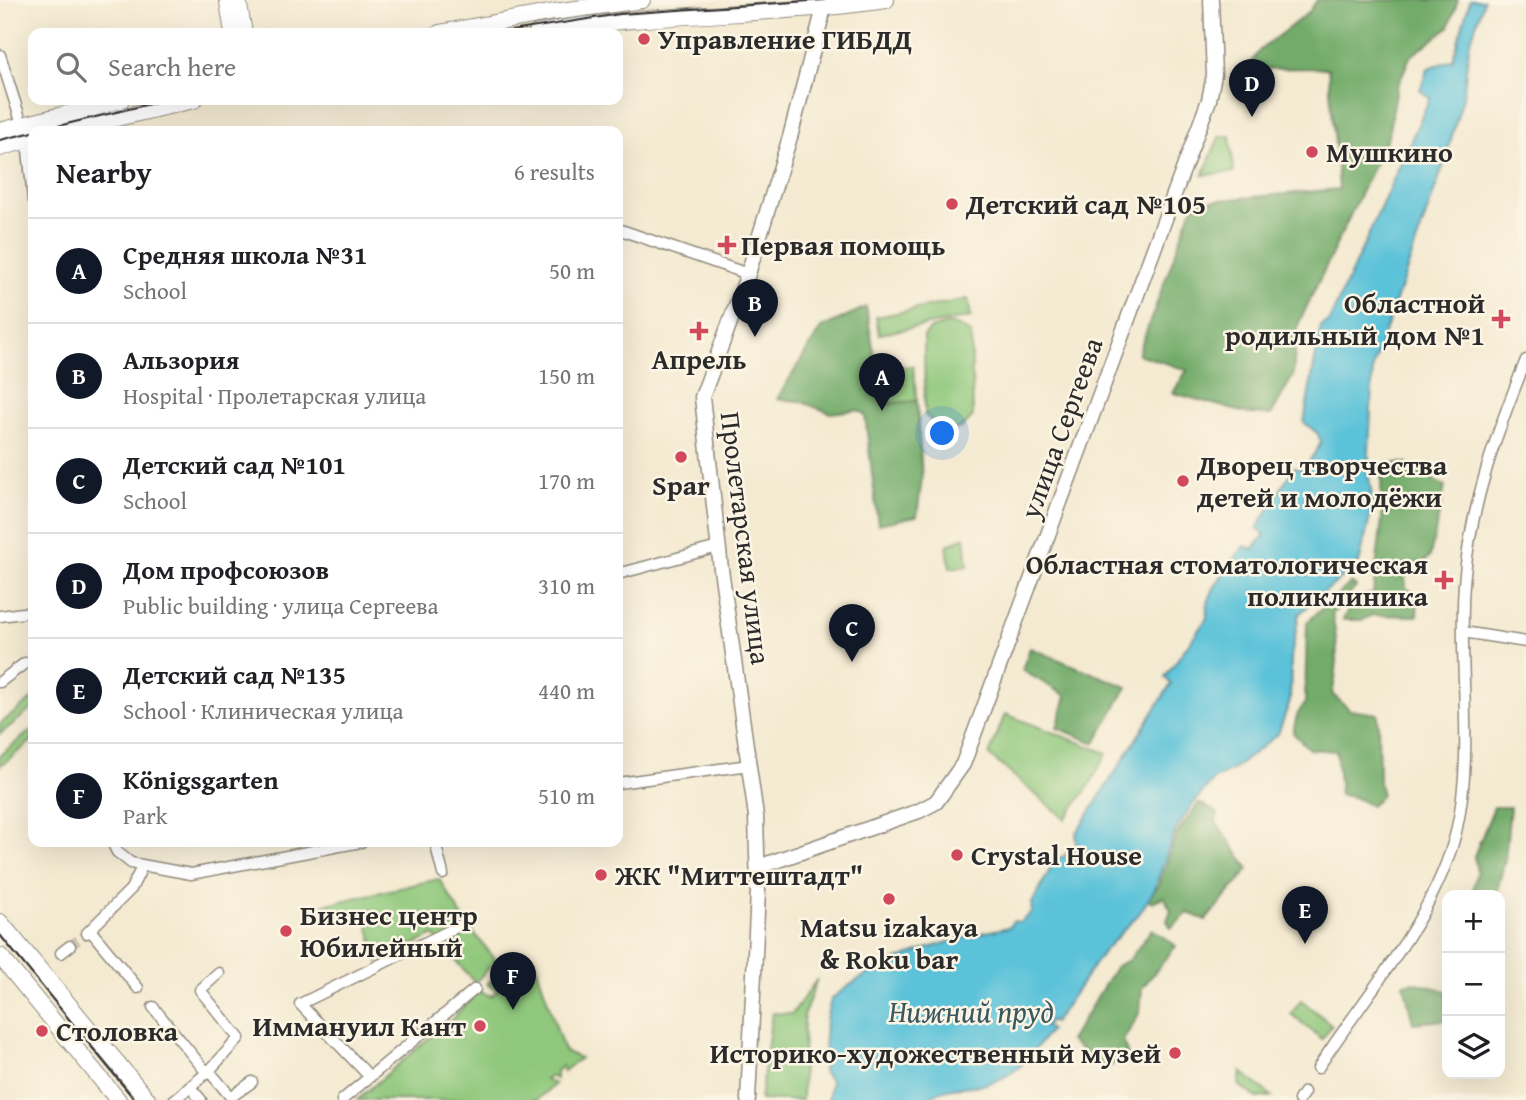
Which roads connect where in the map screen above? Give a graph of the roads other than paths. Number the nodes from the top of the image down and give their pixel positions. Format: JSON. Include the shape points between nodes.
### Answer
{"nodes":[{"id":1,"x":227,"y":0,"type":"edge"},
{"id":2,"x":238,"y":0,"type":"edge"},
{"id":3,"x":642,"y":0,"type":"edge"},
{"id":4,"x":886,"y":0,"type":"edge"},
{"id":5,"x":1211,"y":0,"type":"edge"},
{"id":6,"x":825,"y":4,"type":"edge"},
{"id":7,"x":713,"y":7,"type":"edge"},
{"id":8,"x":232,"y":28,"type":"edge"},
{"id":9,"x":243,"y":28,"type":"edge"},
{"id":10,"x":466,"y":28,"type":"edge"},
{"id":11,"x":568,"y":28,"type":"edge"},
{"id":12,"x":0,"y":55,"type":"edge"},
{"id":13,"x":107,"y":105,"type":"edge"},
{"id":14,"x":173,"y":105,"type":"edge"},
{"id":15,"x":50,"y":126,"type":"edge"},
{"id":16,"x":82,"y":126,"type":"edge"},
{"id":17,"x":0,"y":131,"type":"edge"},
{"id":18,"x":28,"y":134,"type":"edge"},
{"id":19,"x":0,"y":148,"type":"edge"},
{"id":20,"x":623,"y":231,"type":"edge"},
{"id":21,"x":748,"y":274,"type":"junction"},
{"id":22,"x":1526,"y":360,"type":"edge"},
{"id":23,"x":718,"y":547,"type":"junction"},
{"id":24,"x":623,"y":573,"type":"edge"},
{"id":25,"x":23,"y":613,"type":"dead end"},
{"id":26,"x":0,"y":616,"type":"edge"},
{"id":27,"x":1464,"y":632,"type":"junction"},
{"id":28,"x":1526,"y":642,"type":"edge"},
{"id":29,"x":25,"y":663,"type":"dead end"},
{"id":30,"x":0,"y":682,"type":"edge"},
{"id":31,"x":749,"y":765,"type":"junction"},
{"id":32,"x":623,"y":782,"type":"edge"},
{"id":33,"x":115,"y":847,"type":"edge"},
{"id":34,"x":332,"y":847,"type":"edge"},
{"id":35,"x":436,"y":847,"type":"edge"},
{"id":36,"x":142,"y":867,"type":"junction"},
{"id":37,"x":758,"y":867,"type":"junction"},
{"id":38,"x":443,"y":874,"type":"dead end"},
{"id":39,"x":471,"y":920,"type":"dead end"},
{"id":40,"x":0,"y":922,"type":"edge"},
{"id":41,"x":0,"y":956,"type":"edge"},
{"id":42,"x":219,"y":973,"type":"dead end"},
{"id":43,"x":138,"y":988,"type":"dead end"},
{"id":44,"x":474,"y":989,"type":"dead end"},
{"id":45,"x":153,"y":1007,"type":"dead end"},
{"id":46,"x":1318,"y":1068,"type":"dead end"},
{"id":47,"x":208,"y":1072,"type":"junction"},
{"id":48,"x":370,"y":1077,"type":"junction"},
{"id":49,"x":251,"y":1082,"type":"dead end"},
{"id":50,"x":190,"y":1087,"type":"junction"},
{"id":51,"x":118,"y":1100,"type":"edge"},
{"id":52,"x":148,"y":1100,"type":"edge"},
{"id":53,"x":174,"y":1100,"type":"edge"},
{"id":54,"x":201,"y":1100,"type":"edge"},
{"id":55,"x":342,"y":1100,"type":"edge"},
{"id":56,"x":748,"y":1100,"type":"edge"}],
"edges":[{"from":1,"to":8,"type":"main road"},
{"from":2,"to":9,"type":"main road"},
{"from":3,"to":10,"type":"main road"},
{"from":4,"to":6,"type":"main road"},
{"from":5,"to":37,"type":"main road","name":"улица Сергеева","via":[[1214,75],[1209,100],[963,764],[936,802],[919,811]]},
{"from":6,"to":7,"type":"main road"},
{"from":6,"to":21,"type":"main road","name":"Пролетарская улица"},
{"from":7,"to":11,"type":"main road"},
{"from":12,"to":18,"type":"street"},
{"from":13,"to":15,"type":"main road"},
{"from":14,"to":16,"type":"main road"},
{"from":17,"to":18,"type":"main road"},
{"from":18,"to":19,"type":"main road"},
{"from":20,"to":21,"type":"street"},
{"from":21,"to":23,"type":"main road","name":"Пролетарская улица","via":[[702,397]]},
{"from":22,"to":27,"type":"street","via":[[1482,487],[1465,583]]},
{"from":23,"to":24,"type":"street"},
{"from":23,"to":31,"type":"main road","name":"Пролетарская улица"},
{"from":25,"to":26,"type":"street"},
{"from":27,"to":28,"type":"street"},
{"from":27,"to":46,"type":"street","via":[[1465,764],[1456,834],[1439,879],[1392,962]]},
{"from":29,"to":30,"type":"street"},
{"from":31,"to":32,"type":"street"},
{"from":31,"to":37,"type":"main road","name":"Пролетарская улица"},
{"from":33,"to":36,"type":"street","via":[[123,858]]},
{"from":34,"to":36,"type":"street","via":[[216,872],[191,874]]},
{"from":35,"to":38,"type":"street"},
{"from":36,"to":43,"type":"street","via":[[131,889],[89,931]]},
{"from":37,"to":56,"type":"main road","name":"Пролетарская улица"},
{"from":39,"to":48,"type":"street","via":[[300,1004]]},
{"from":40,"to":52,"type":"main road"},
{"from":41,"to":51,"type":"main road"},
{"from":42,"to":47,"type":"street","via":[[200,990],[239,1038]]},
{"from":44,"to":48,"type":"street"},
{"from":45,"to":47,"type":"street"},
{"from":47,"to":49,"type":"street","via":[[231,1097]]},
{"from":47,"to":50,"type":"street"},
{"from":48,"to":55,"type":"street"},
{"from":50,"to":53,"type":"street"},
{"from":50,"to":54,"type":"street"}]}
